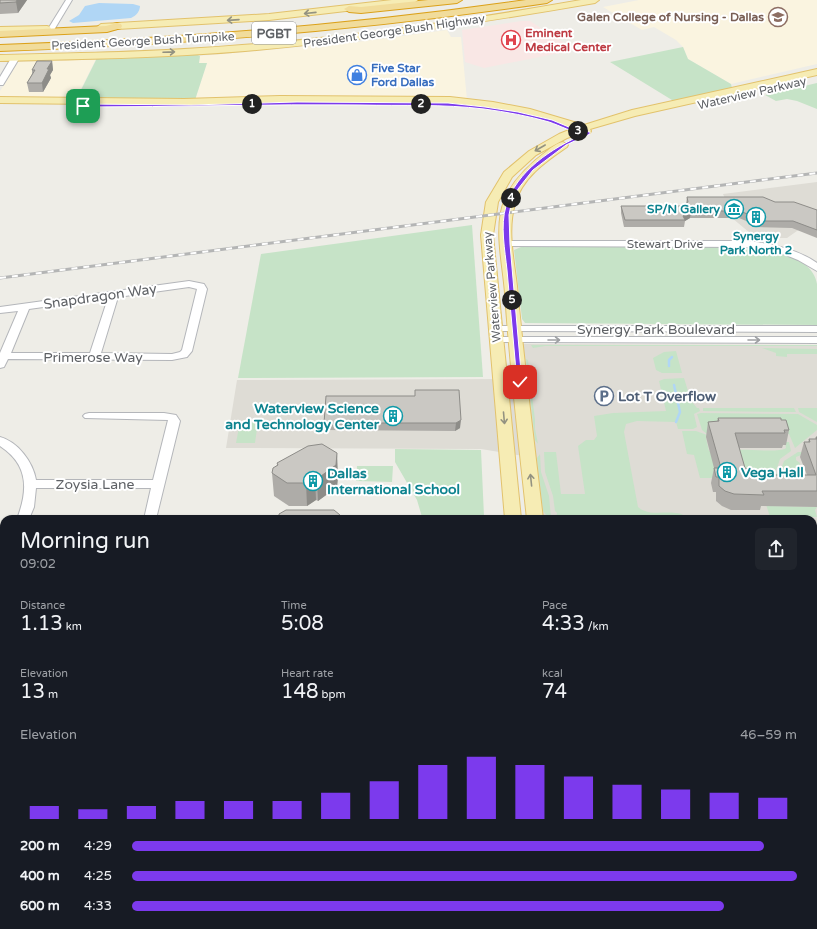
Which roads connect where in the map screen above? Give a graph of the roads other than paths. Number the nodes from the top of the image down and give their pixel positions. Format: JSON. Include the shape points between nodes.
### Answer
{"nodes":[{"id":1,"x":69,"y":0,"type":"edge"},
{"id":2,"x":414,"y":0,"type":"edge"},
{"id":3,"x":457,"y":0,"type":"edge"},
{"id":4,"x":488,"y":0,"type":"edge"},
{"id":5,"x":547,"y":0,"type":"edge"},
{"id":6,"x":562,"y":0,"type":"edge"},
{"id":7,"x":595,"y":0,"type":"edge"},
{"id":8,"x":349,"y":9,"type":"junction"},
{"id":9,"x":117,"y":26,"type":"junction"},
{"id":10,"x":52,"y":29,"type":"junction"},
{"id":11,"x":0,"y":30,"type":"edge"},
{"id":12,"x":0,"y":34,"type":"edge"},
{"id":13,"x":0,"y":39,"type":"edge"},
{"id":14,"x":305,"y":43,"type":"junction"},
{"id":15,"x":0,"y":48,"type":"edge"},
{"id":16,"x":130,"y":54,"type":"junction"},
{"id":17,"x":6,"y":56,"type":"edge"},
{"id":18,"x":0,"y":72,"type":"edge"},
{"id":19,"x":817,"y":72,"type":"edge"},
{"id":20,"x":817,"y":78,"type":"edge"},
{"id":21,"x":0,"y":83,"type":"edge"},
{"id":22,"x":750,"y":90,"type":"junction"},
{"id":23,"x":0,"y":100,"type":"edge"},
{"id":24,"x":298,"y":101,"type":"junction"},
{"id":25,"x":0,"y":105,"type":"edge"},
{"id":26,"x":582,"y":131,"type":"junction"},
{"id":27,"x":517,"y":166,"type":"junction"},
{"id":28,"x":531,"y":169,"type":"junction"},
{"id":29,"x":507,"y":244,"type":"junction"},
{"id":30,"x":817,"y":268,"type":"edge"},
{"id":31,"x":114,"y":295,"type":"junction"},
{"id":32,"x":25,"y":306,"type":"junction"},
{"id":33,"x":0,"y":310,"type":"edge"},
{"id":34,"x":817,"y":329,"type":"edge"},
{"id":35,"x":496,"y":334,"type":"junction"},
{"id":36,"x":515,"y":335,"type":"junction"},
{"id":37,"x":817,"y":340,"type":"edge"},
{"id":38,"x":183,"y":355,"type":"joint"},
{"id":39,"x":94,"y":357,"type":"junction"},
{"id":40,"x":2,"y":361,"type":"edge"},
{"id":41,"x":501,"y":382,"type":"junction"},
{"id":42,"x":520,"y":382,"type":"junction"},
{"id":43,"x":89,"y":416,"type":"dead end"},
{"id":44,"x":0,"y":441,"type":"edge"},
{"id":45,"x":31,"y":484,"type":"junction"},
{"id":46,"x":159,"y":484,"type":"junction"},
{"id":47,"x":24,"y":515,"type":"edge"},
{"id":48,"x":151,"y":515,"type":"edge"},
{"id":49,"x":513,"y":515,"type":"edge"},
{"id":50,"x":535,"y":515,"type":"edge"}],
"edges":[{"from":1,"to":10,"type":"street"},
{"from":2,"to":8,"type":"main road","name":"President George Bush Highway"},
{"from":3,"to":8,"type":"highway"},
{"from":4,"to":13,"type":"highway","name":"President George Bush Turnpike","number":"PGBT","via":[[308,22],[142,34]]},
{"from":5,"to":15,"type":"highway","name":"President George Bush Turnpike","number":"PGBT","via":[[432,17],[309,30],[140,42]]},
{"from":6,"to":14,"type":"highway","via":[[315,39]]},
{"from":7,"to":14,"type":"main road","name":"President George Bush Highway","via":[[403,31]]},
{"from":8,"to":9,"type":"main road","name":"President George Bush Highway","one_way":true,"via":[[251,19]]},
{"from":9,"to":10,"type":"main road","name":"President George Bush Highway"},
{"from":9,"to":12,"type":"highway","via":[[107,29]]},
{"from":10,"to":11,"type":"main road","name":"President George Bush Highway"},
{"from":16,"to":14,"type":"main road","name":"President George Bush Highway","one_way":true},
{"from":16,"to":17,"type":"main road","name":"President George Bush Highway"},
{"from":16,"to":17,"type":"highway","via":[[119,52]]},
{"from":17,"to":18,"type":"street"},
{"from":17,"to":21,"type":"street"},
{"from":19,"to":22,"type":"main road","name":"Waterview Parkway"},
{"from":20,"to":22,"type":"main road","name":"Waterview Parkway"},
{"from":22,"to":26,"type":"main road","name":"Waterview Parkway","via":[[626,115]]},
{"from":23,"to":24,"type":"main road"},
{"from":24,"to":25,"type":"main road","via":[[191,106]]},
{"from":24,"to":26,"type":"main road","via":[[466,106],[532,116]]},
{"from":26,"to":27,"type":"main road","name":"Waterview Parkway","one_way":true,"via":[[543,146]]},
{"from":26,"to":28,"type":"main road","name":"Waterview Parkway"},
{"from":27,"to":28,"type":"main road"},
{"from":27,"to":35,"type":"main road","name":"Waterview Parkway","via":[[498,189],[487,218]]},
{"from":28,"to":29,"type":"main road","name":"Waterview Parkway","via":[[508,205]]},
{"from":29,"to":30,"type":"street","name":"Stewart Drive","via":[[752,245],[784,250]]},
{"from":29,"to":36,"type":"main road","name":"Waterview Parkway"},
{"from":31,"to":32,"type":"street","name":"Snapdragon Way"},
{"from":31,"to":38,"type":"street","name":"Snapdragon Way","via":[[189,284],[200,286],[202,289],[187,350]]},
{"from":31,"to":39,"type":"street"},
{"from":32,"to":33,"type":"street","name":"Snapdragon Way"},
{"from":32,"to":40,"type":"street"},
{"from":34,"to":36,"type":"street","name":"Synergy Park Boulevard"},
{"from":35,"to":36,"type":"street","name":"Synergy Park Boulevard"},
{"from":35,"to":41,"type":"main road","name":"Waterview Parkway"},
{"from":36,"to":37,"type":"street","name":"Synergy Park Boulevard","one_way":true},
{"from":36,"to":42,"type":"main road","name":"Waterview Parkway"},
{"from":38,"to":39,"type":"street","name":"Primerose Way"},
{"from":39,"to":40,"type":"street","name":"Primerose Way"},
{"from":41,"to":42,"type":"main road"},
{"from":41,"to":49,"type":"main road","name":"Waterview Parkway","one_way":true},
{"from":50,"to":42,"type":"main road","name":"Waterview Parkway","one_way":true},
{"from":43,"to":46,"type":"street","via":[[172,417],[174,421]]},
{"from":44,"to":45,"type":"street","via":[[18,454],[28,471]]},
{"from":45,"to":46,"type":"street","name":"Zoysia Lane"},
{"from":45,"to":47,"type":"street"},
{"from":46,"to":48,"type":"street"}]}
